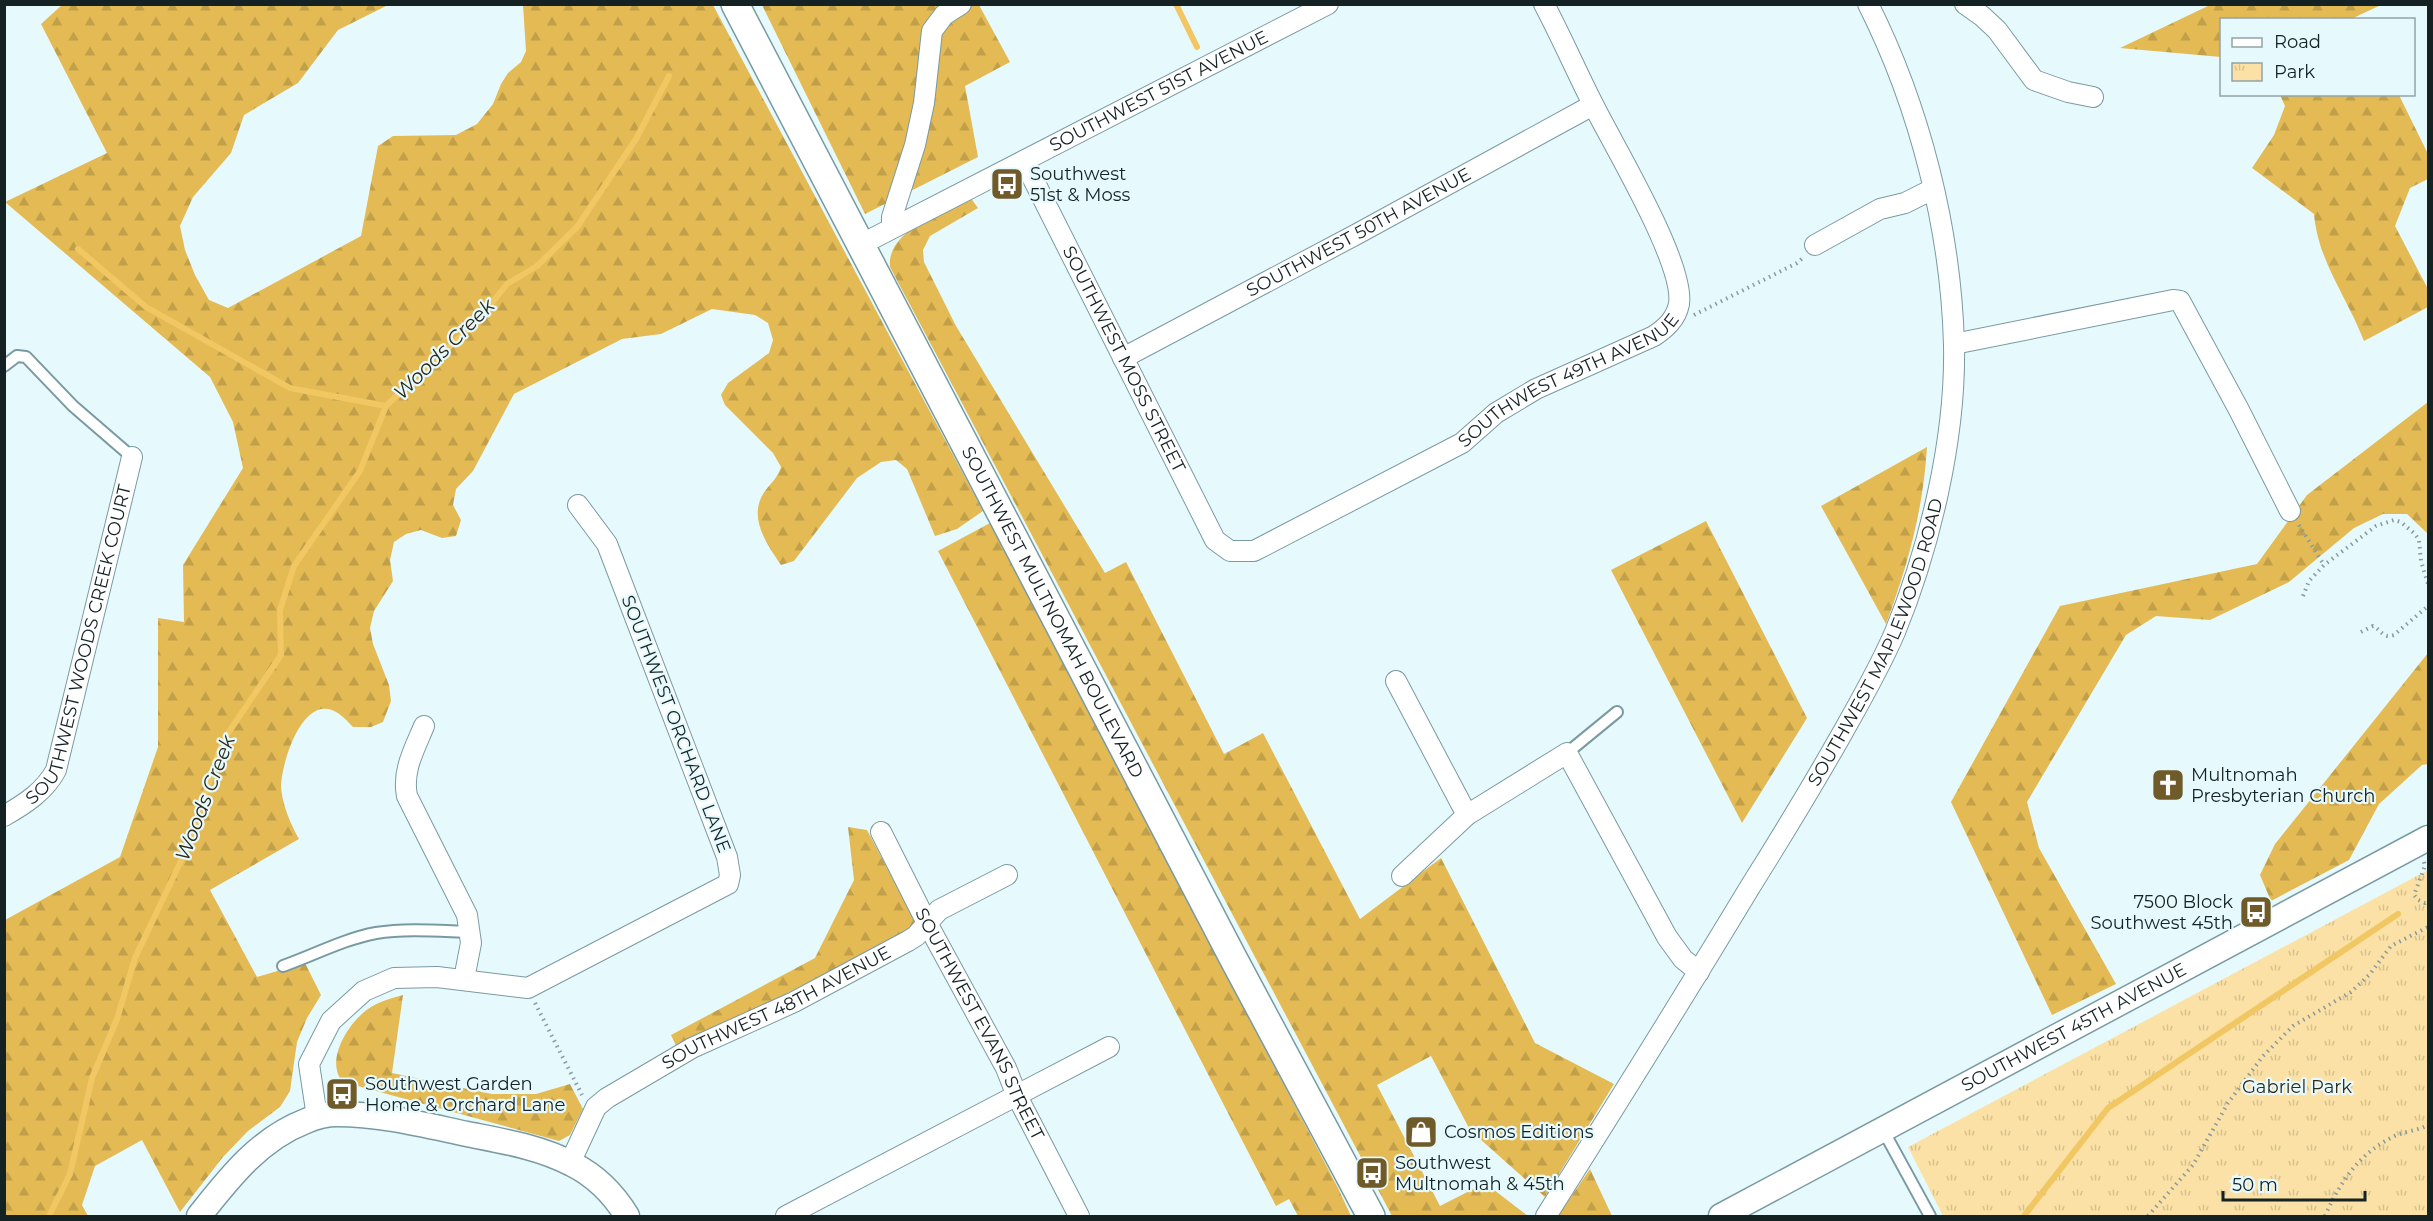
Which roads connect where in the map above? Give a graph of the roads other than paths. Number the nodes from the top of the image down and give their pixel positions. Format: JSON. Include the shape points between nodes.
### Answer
{"nodes":[{"id":1,"x":735,"y":4,"type":"edge"},
{"id":2,"x":961,"y":4,"type":"edge"},
{"id":3,"x":1328,"y":4,"type":"edge"},
{"id":4,"x":1544,"y":4,"type":"edge"},
{"id":5,"x":1965,"y":4,"type":"edge"},
{"id":6,"x":1872,"y":6,"type":"edge"},
{"id":7,"x":2093,"y":97,"type":"dead end"},
{"id":8,"x":1593,"y":105,"type":"junction"},
{"id":9,"x":1024,"y":161,"type":"junction"},
{"id":10,"x":1933,"y":189,"type":"junction"},
{"id":11,"x":892,"y":227,"type":"junction"},
{"id":12,"x":860,"y":245,"type":"junction"},
{"id":13,"x":1815,"y":245,"type":"road end"},
{"id":14,"x":1953,"y":344,"type":"junction"},
{"id":15,"x":1123,"y":358,"type":"junction"},
{"id":16,"x":4,"y":366,"type":"edge"},
{"id":17,"x":132,"y":457,"type":"joint"},
{"id":18,"x":578,"y":505,"type":"dead end"},
{"id":19,"x":2290,"y":511,"type":"road end"},
{"id":20,"x":1230,"y":551,"type":"joint"},
{"id":21,"x":1396,"y":681,"type":"dead end"},
{"id":22,"x":1617,"y":712,"type":"dead end"},
{"id":23,"x":424,"y":726,"type":"dead end"},
{"id":24,"x":1567,"y":753,"type":"junction"},
{"id":25,"x":1467,"y":815,"type":"junction"},
{"id":26,"x":4,"y":816,"type":"edge"},
{"id":27,"x":881,"y":832,"type":"dead end"},
{"id":28,"x":2422,"y":841,"type":"edge"},
{"id":29,"x":1007,"y":875,"type":"dead end"},
{"id":30,"x":1402,"y":876,"type":"dead end"},
{"id":31,"x":927,"y":923,"type":"junction"},
{"id":32,"x":470,"y":932,"type":"junction"},
{"id":33,"x":283,"y":966,"type":"dead end"},
{"id":34,"x":1699,"y":972,"type":"junction"},
{"id":35,"x":464,"y":979,"type":"junction"},
{"id":36,"x":1109,"y":1047,"type":"dead end"},
{"id":37,"x":1017,"y":1096,"type":"junction"},
{"id":38,"x":317,"y":1117,"type":"junction"},
{"id":39,"x":1882,"y":1130,"type":"junction"},
{"id":40,"x":570,"y":1163,"type":"junction"},
{"id":41,"x":199,"y":1216,"type":"edge"},
{"id":42,"x":627,"y":1216,"type":"edge"},
{"id":43,"x":786,"y":1216,"type":"edge"},
{"id":44,"x":1079,"y":1216,"type":"edge"},
{"id":45,"x":1371,"y":1216,"type":"edge"},
{"id":46,"x":1546,"y":1216,"type":"edge"},
{"id":47,"x":1721,"y":1216,"type":"edge"},
{"id":48,"x":1930,"y":1216,"type":"edge"}],
"edges":[{"from":1,"to":12,"type":"main road","name":"SOUTHWEST MULTNOMAH BOULEVARD"},
{"from":2,"to":11,"type":"street","via":[[944,15],[932,31],[924,103]]},
{"from":3,"to":9,"type":"street","name":"SOUTHWEST 51ST AVENUE"},
{"from":4,"to":8,"type":"street"},
{"from":5,"to":7,"type":"street","via":[[1996,30],[2034,80]]},
{"from":6,"to":10,"type":"street","name":"SOUTHWEST MAPLEWOOD ROAD","via":[[1908,95]]},
{"from":8,"to":15,"type":"street","name":"SOUTHWEST 50TH AVENUE"},
{"from":8,"to":20,"type":"street","name":"SOUTHWEST 49TH AVENUE","via":[[1673,266],[1679,295],[1676,313],[1666,328],[1536,389],[1496,413],[1462,443],[1268,545],[1254,551]]},
{"from":9,"to":11,"type":"street","name":"SOUTHWEST 51ST AVENUE"},
{"from":9,"to":15,"type":"street","name":"SOUTHWEST MOSS STREET"},
{"from":10,"to":13,"type":"street","via":[[1905,203],[1880,209]]},
{"from":10,"to":14,"type":"street","name":"SOUTHWEST MAPLEWOOD ROAD"},
{"from":11,"to":12,"type":"street","name":"SOUTHWEST 51ST AVENUE"},
{"from":12,"to":45,"type":"main road","name":"SOUTHWEST MULTNOMAH BOULEVARD"},
{"from":14,"to":19,"type":"street","via":[[2180,301]]},
{"from":14,"to":34,"type":"street","name":"SOUTHWEST MAPLEWOOD ROAD","via":[[1950,416],[1941,477],[1900,620],[1844,730]]},
{"from":15,"to":20,"type":"street","name":"SOUTHWEST MOSS STREET","via":[[1215,540]]},
{"from":16,"to":17,"type":"lane","via":[[17,357],[26,357],[73,406]]},
{"from":17,"to":26,"type":"street","name":"SOUTHWEST WOODS CREEK COURT","via":[[57,770],[46,786]]},
{"from":18,"to":35,"type":"street","name":"SOUTHWEST ORCHARD LANE","via":[[607,544],[727,857],[728,884],[528,988]]},
{"from":21,"to":25,"type":"street"},
{"from":22,"to":24,"type":"lane"},
{"from":23,"to":32,"type":"street","via":[[406,769],[407,796],[467,915]]},
{"from":24,"to":25,"type":"street"},
{"from":24,"to":34,"type":"street","via":[[1666,937]]},
{"from":25,"to":30,"type":"street"},
{"from":27,"to":31,"type":"street","name":"SOUTHWEST EVANS STREET"},
{"from":28,"to":39,"type":"street","name":"SOUTHWEST 45TH AVENUE"},
{"from":29,"to":31,"type":"street","name":"SOUTHWEST 48TH AVENUE","via":[[939,910]]},
{"from":31,"to":37,"type":"street","name":"SOUTHWEST EVANS STREET","via":[[1006,1068]]},
{"from":31,"to":40,"type":"street","name":"SOUTHWEST 48TH AVENUE","via":[[908,941],[794,1002],[721,1034],[602,1101]]},
{"from":32,"to":33,"type":"lane","via":[[376,933]]},
{"from":32,"to":35,"type":"street"},
{"from":34,"to":46,"type":"street","name":"SOUTHWEST MAPLEWOOD ROAD"},
{"from":35,"to":38,"type":"street","via":[[394,978],[364,991],[332,1021],[309,1064]]},
{"from":36,"to":37,"type":"street"},
{"from":37,"to":43,"type":"street"},
{"from":37,"to":44,"type":"street","name":"SOUTHWEST EVANS STREET"},
{"from":38,"to":40,"type":"street","via":[[335,1114],[393,1118],[521,1145]]},
{"from":38,"to":41,"type":"street","via":[[269,1141],[248,1158]]},
{"from":39,"to":47,"type":"street","name":"SOUTHWEST 45TH AVENUE"},
{"from":39,"to":48,"type":"lane"},
{"from":40,"to":42,"type":"street","via":[[601,1183]]}]}
